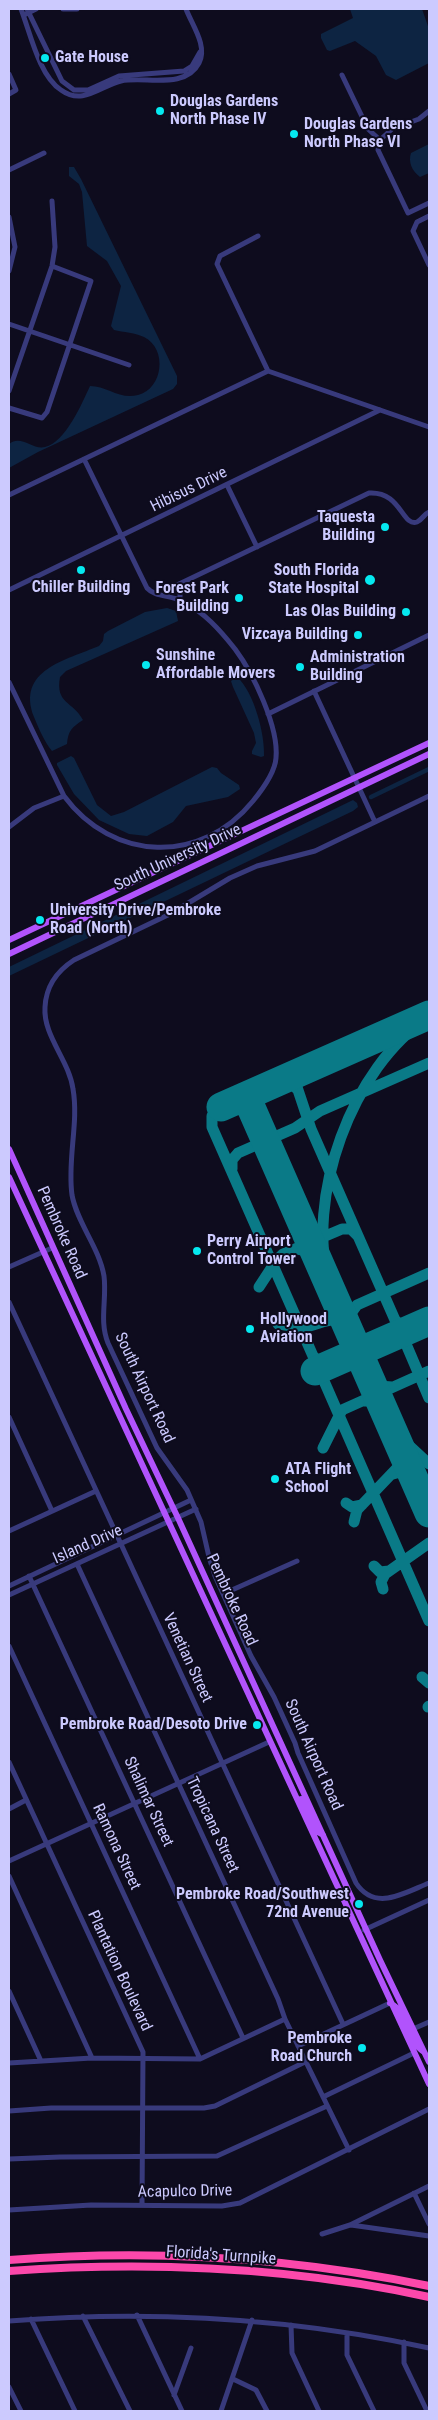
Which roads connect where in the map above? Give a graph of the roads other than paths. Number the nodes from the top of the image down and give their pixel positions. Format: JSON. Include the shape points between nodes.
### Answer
{"nodes":[{"id":1,"x":21,"y":9,"type":"edge"},
{"id":2,"x":36,"y":9,"type":"edge"},
{"id":3,"x":63,"y":9,"type":"edge"},
{"id":4,"x":77,"y":9,"type":"edge"},
{"id":5,"x":186,"y":9,"type":"edge"},
{"id":6,"x":26,"y":12,"type":"edge"},
{"id":7,"x":46,"y":46,"type":"junction"},
{"id":8,"x":36,"y":51,"type":"junction"},
{"id":9,"x":53,"y":64,"type":"junction"},
{"id":10,"x":45,"y":69,"type":"junction"},
{"id":11,"x":9,"y":74,"type":"edge"},
{"id":12,"x":342,"y":76,"type":"dead end"},
{"id":13,"x":84,"y":93,"type":"junction"},
{"id":14,"x":9,"y":94,"type":"edge"},
{"id":15,"x":429,"y":111,"type":"edge"},
{"id":16,"x":380,"y":140,"type":"junction"},
{"id":17,"x":44,"y":153,"type":"dead end"},
{"id":18,"x":9,"y":170,"type":"edge"},
{"id":19,"x":52,"y":201,"type":"dead end"},
{"id":20,"x":429,"y":203,"type":"edge"},
{"id":21,"x":429,"y":216,"type":"edge"},
{"id":22,"x":9,"y":217,"type":"edge"},
{"id":23,"x":258,"y":236,"type":"dead end"},
{"id":24,"x":429,"y":265,"type":"edge"},
{"id":25,"x":52,"y":266,"type":"junction"},
{"id":26,"x":9,"y":271,"type":"edge"},
{"id":27,"x":9,"y":324,"type":"edge"},
{"id":28,"x":29,"y":330,"type":"junction"},
{"id":29,"x":70,"y":346,"type":"junction"},
{"id":30,"x":129,"y":365,"type":"dead end"},
{"id":31,"x":268,"y":371,"type":"junction"},
{"id":32,"x":9,"y":391,"type":"edge"},
{"id":33,"x":9,"y":408,"type":"edge"},
{"id":34,"x":380,"y":410,"type":"junction"},
{"id":35,"x":429,"y":427,"type":"edge"},
{"id":36,"x":84,"y":459,"type":"junction"},
{"id":37,"x":227,"y":485,"type":"junction"},
{"id":38,"x":9,"y":494,"type":"edge"},
{"id":39,"x":429,"y":512,"type":"edge"},
{"id":40,"x":121,"y":536,"type":"junction"},
{"id":41,"x":257,"y":547,"type":"junction"},
{"id":42,"x":186,"y":581,"type":"junction"},
{"id":43,"x":9,"y":590,"type":"edge"},
{"id":44,"x":166,"y":596,"type":"junction"},
{"id":45,"x":180,"y":600,"type":"junction"},
{"id":46,"x":429,"y":636,"type":"edge"},
{"id":47,"x":9,"y":682,"type":"edge"},
{"id":48,"x":314,"y":691,"type":"junction"},
{"id":49,"x":268,"y":714,"type":"junction"},
{"id":50,"x":429,"y":743,"type":"edge"},
{"id":51,"x":429,"y":754,"type":"edge"},
{"id":52,"x":356,"y":779,"type":"junction"},
{"id":53,"x":360,"y":788,"type":"junction"},
{"id":54,"x":64,"y":796,"type":"junction"},
{"id":55,"x":429,"y":796,"type":"edge"},
{"id":56,"x":375,"y":822,"type":"junction"},
{"id":57,"x":9,"y":827,"type":"edge"},
{"id":58,"x":9,"y":940,"type":"edge"},
{"id":59,"x":9,"y":954,"type":"edge"},
{"id":60,"x":9,"y":1149,"type":"edge"},
{"id":61,"x":9,"y":1177,"type":"edge"},
{"id":62,"x":52,"y":1248,"type":"junction"},
{"id":63,"x":43,"y":1252,"type":"junction"},
{"id":64,"x":9,"y":1267,"type":"edge"},
{"id":65,"x":9,"y":1302,"type":"edge"},
{"id":66,"x":9,"y":1417,"type":"edge"},
{"id":67,"x":96,"y":1491,"type":"junction"},
{"id":68,"x":192,"y":1500,"type":"junction"},
{"id":69,"x":174,"y":1509,"type":"junction"},
{"id":70,"x":196,"y":1509,"type":"junction"},
{"id":71,"x":52,"y":1511,"type":"junction"},
{"id":72,"x":165,"y":1513,"type":"junction"},
{"id":73,"x":178,"y":1518,"type":"junction"},
{"id":74,"x":169,"y":1522,"type":"junction"},
{"id":75,"x":9,"y":1532,"type":"edge"},
{"id":76,"x":117,"y":1535,"type":"junction"},
{"id":77,"x":121,"y":1544,"type":"junction"},
{"id":78,"x":297,"y":1561,"type":"dead end"},
{"id":79,"x":77,"y":1564,"type":"junction"},
{"id":80,"x":29,"y":1576,"type":"junction"},
{"id":81,"x":33,"y":1584,"type":"junction"},
{"id":82,"x":9,"y":1586,"type":"edge"},
{"id":83,"x":223,"y":1594,"type":"junction"},
{"id":84,"x":9,"y":1595,"type":"edge"},
{"id":85,"x":9,"y":1646,"type":"edge"},
{"id":86,"x":269,"y":1742,"type":"junction"},
{"id":87,"x":9,"y":1762,"type":"edge"},
{"id":88,"x":222,"y":1763,"type":"junction"},
{"id":89,"x":179,"y":1783,"type":"junction"},
{"id":90,"x":304,"y":1792,"type":"junction"},
{"id":91,"x":294,"y":1794,"type":"junction"},
{"id":92,"x":26,"y":1800,"type":"junction"},
{"id":93,"x":135,"y":1803,"type":"junction"},
{"id":94,"x":9,"y":1808,"type":"edge"},
{"id":95,"x":91,"y":1824,"type":"junction"},
{"id":96,"x":324,"y":1835,"type":"junction"},
{"id":97,"x":47,"y":1844,"type":"junction"},
{"id":98,"x":9,"y":1862,"type":"edge"},
{"id":99,"x":9,"y":1876,"type":"edge"},
{"id":100,"x":429,"y":1883,"type":"edge"},
{"id":101,"x":429,"y":1900,"type":"edge"},
{"id":102,"x":367,"y":1929,"type":"junction"},
{"id":103,"x":359,"y":1933,"type":"junction"},
{"id":104,"x":9,"y":1991,"type":"edge"},
{"id":105,"x":390,"y":2003,"type":"junction"},
{"id":106,"x":284,"y":2019,"type":"junction"},
{"id":107,"x":429,"y":2022,"type":"edge"},
{"id":108,"x":343,"y":2024,"type":"junction"},
{"id":109,"x":413,"y":2029,"type":"junction"},
{"id":110,"x":243,"y":2038,"type":"junction"},
{"id":111,"x":298,"y":2046,"type":"junction"},
{"id":112,"x":414,"y":2053,"type":"junction"},
{"id":113,"x":425,"y":2053,"type":"junction"},
{"id":114,"x":92,"y":2058,"type":"junction"},
{"id":115,"x":144,"y":2059,"type":"junction"},
{"id":116,"x":200,"y":2059,"type":"junction"},
{"id":117,"x":41,"y":2061,"type":"junction"},
{"id":118,"x":305,"y":2062,"type":"junction"},
{"id":119,"x":429,"y":2062,"type":"edge"},
{"id":120,"x":9,"y":2063,"type":"edge"},
{"id":121,"x":429,"y":2074,"type":"edge"},
{"id":122,"x":429,"y":2084,"type":"edge"},
{"id":123,"x":323,"y":2098,"type":"junction"},
{"id":124,"x":142,"y":2106,"type":"junction"},
{"id":125,"x":327,"y":2106,"type":"junction"},
{"id":126,"x":429,"y":2109,"type":"edge"},
{"id":127,"x":9,"y":2111,"type":"edge"},
{"id":128,"x":349,"y":2150,"type":"junction"},
{"id":129,"x":142,"y":2155,"type":"junction"},
{"id":130,"x":9,"y":2159,"type":"edge"},
{"id":131,"x":429,"y":2186,"type":"edge"},
{"id":132,"x":414,"y":2193,"type":"junction"},
{"id":133,"x":142,"y":2205,"type":"junction"},
{"id":134,"x":9,"y":2210,"type":"edge"},
{"id":135,"x":429,"y":2224,"type":"edge"},
{"id":136,"x":350,"y":2225,"type":"junction"},
{"id":137,"x":322,"y":2234,"type":"dead end"},
{"id":138,"x":429,"y":2236,"type":"edge"},
{"id":139,"x":9,"y":2260,"type":"edge"},
{"id":140,"x":9,"y":2270,"type":"edge"},
{"id":141,"x":429,"y":2286,"type":"edge"},
{"id":142,"x":429,"y":2297,"type":"edge"},
{"id":143,"x":137,"y":2315,"type":"junction"},
{"id":144,"x":83,"y":2316,"type":"junction"},
{"id":145,"x":30,"y":2319,"type":"junction"},
{"id":146,"x":252,"y":2320,"type":"junction"},
{"id":147,"x":9,"y":2321,"type":"edge"},
{"id":148,"x":291,"y":2325,"type":"junction"},
{"id":149,"x":347,"y":2333,"type":"junction"},
{"id":150,"x":404,"y":2342,"type":"junction"},
{"id":151,"x":191,"y":2348,"type":"dead end"},
{"id":152,"x":429,"y":2348,"type":"edge"},
{"id":153,"x":232,"y":2379,"type":"junction"},
{"id":154,"x":9,"y":2387,"type":"edge"},
{"id":155,"x":174,"y":2395,"type":"junction"},
{"id":156,"x":21,"y":2411,"type":"edge"},
{"id":157,"x":75,"y":2411,"type":"edge"},
{"id":158,"x":130,"y":2411,"type":"edge"},
{"id":159,"x":182,"y":2411,"type":"edge"},
{"id":160,"x":221,"y":2411,"type":"edge"},
{"id":161,"x":266,"y":2411,"type":"edge"},
{"id":162,"x":319,"y":2411,"type":"edge"},
{"id":163,"x":374,"y":2411,"type":"edge"},
{"id":164,"x":427,"y":2411,"type":"edge"}],
"edges":[{"from":1,"to":6,"type":"street"},
{"from":2,"to":6,"type":"street"},
{"from":3,"to":4,"type":"street"},
{"from":5,"to":13,"type":"street","via":[[198,34],[201,52],[192,69],[130,77]]},
{"from":6,"to":7,"type":"street"},
{"from":6,"to":8,"type":"street"},
{"from":7,"to":8,"type":"street"},
{"from":7,"to":9,"type":"street"},
{"from":8,"to":10,"type":"street"},
{"from":9,"to":10,"type":"street"},
{"from":9,"to":13,"type":"street","via":[[66,86]]},
{"from":10,"to":13,"type":"street","via":[[59,89],[73,96]]},
{"from":11,"to":14,"type":"street","via":[[16,90]]},
{"from":12,"to":16,"type":"street","via":[[368,129]]},
{"from":15,"to":16,"type":"street","via":[[419,119],[392,129]]},
{"from":16,"to":20,"type":"street","via":[[378,150],[408,213]]},
{"from":17,"to":18,"type":"street"},
{"from":19,"to":25,"type":"street","via":[[55,246]]},
{"from":21,"to":24,"type":"street","via":[[413,230]]},
{"from":22,"to":26,"type":"street","via":[[15,247]]},
{"from":23,"to":31,"type":"street","via":[[220,256],[218,264]]},
{"from":25,"to":28,"type":"street"},
{"from":25,"to":29,"type":"street","via":[[91,281]]},
{"from":27,"to":28,"type":"street"},
{"from":28,"to":29,"type":"street"},
{"from":28,"to":32,"type":"street"},
{"from":29,"to":30,"type":"street"},
{"from":29,"to":33,"type":"street","via":[[42,418]]},
{"from":31,"to":34,"type":"street"},
{"from":31,"to":36,"type":"street"},
{"from":34,"to":35,"type":"street"},
{"from":34,"to":37,"type":"street","name":"Hibisus Drive"},
{"from":36,"to":38,"type":"street"},
{"from":36,"to":40,"type":"street"},
{"from":37,"to":40,"type":"street","name":"Hibisus Drive"},
{"from":37,"to":41,"type":"street"},
{"from":39,"to":41,"type":"street","via":[[418,521],[407,521],[393,500],[380,494],[369,494]]},
{"from":40,"to":43,"type":"street","name":"Hibisus Drive"},
{"from":40,"to":44,"type":"street","via":[[146,588]]},
{"from":41,"to":42,"type":"street"},
{"from":42,"to":44,"type":"street","via":[[170,588]]},
{"from":42,"to":45,"type":"street","via":[[180,589]]},
{"from":44,"to":45,"type":"street"},
{"from":45,"to":49,"type":"street","via":[[212,623],[234,649],[257,686]]},
{"from":46,"to":48,"type":"street"},
{"from":47,"to":54,"type":"street"},
{"from":48,"to":49,"type":"street"},
{"from":48,"to":52,"type":"street"},
{"from":49,"to":54,"type":"street","via":[[276,753],[272,770],[257,796],[233,821],[206,838],[176,846],[137,845],[112,836],[87,821]]},
{"from":50,"to":52,"type":"main road","name":"South University Drive"},
{"from":51,"to":53,"type":"main road","name":"South University Drive"},
{"from":52,"to":53,"type":"street"},
{"from":52,"to":58,"type":"main road","name":"South University Drive"},
{"from":53,"to":56,"type":"street"},
{"from":53,"to":59,"type":"main road","name":"South University Drive"},
{"from":54,"to":57,"type":"street","via":[[34,808]]},
{"from":55,"to":56,"type":"street"},
{"from":56,"to":68,"type":"street","name":"South Airport Road","via":[[315,851],[257,866],[230,878],[170,914],[74,960],[60,971],[48,990],[47,1024],[74,1093],[73,1198],[102,1269],[105,1334],[138,1399],[157,1448]]},
{"from":60,"to":62,"type":"main road","name":"Pembroke Road"},
{"from":61,"to":63,"type":"main road","name":"Pembroke Road"},
{"from":62,"to":63,"type":"street"},
{"from":62,"to":69,"type":"main road","name":"Pembroke Road"},
{"from":63,"to":64,"type":"street"},
{"from":63,"to":72,"type":"main road","name":"Pembroke Road"},
{"from":65,"to":67,"type":"street","name":"Venetian Street"},
{"from":66,"to":71,"type":"street"},
{"from":67,"to":71,"type":"street"},
{"from":67,"to":76,"type":"street","name":"Venetian Street"},
{"from":68,"to":69,"type":"street"},
{"from":68,"to":70,"type":"street","name":"South Airport Road"},
{"from":69,"to":72,"type":"street","name":"Island Drive"},
{"from":69,"to":73,"type":"main road","name":"Pembroke Road"},
{"from":70,"to":73,"type":"street"},
{"from":70,"to":83,"type":"street","name":"South Airport Road","via":[[204,1529],[210,1563]]},
{"from":71,"to":75,"type":"street"},
{"from":72,"to":74,"type":"main road","name":"Pembroke Road"},
{"from":72,"to":76,"type":"street","name":"Island Drive"},
{"from":73,"to":74,"type":"street","name":"Island Drive"},
{"from":73,"to":90,"type":"main road","name":"Pembroke Road"},
{"from":74,"to":77,"type":"street","name":"Island Drive"},
{"from":74,"to":86,"type":"main road","name":"Pembroke Road"},
{"from":76,"to":77,"type":"street","name":"Venetian Street"},
{"from":76,"to":80,"type":"street","name":"Island Drive"},
{"from":77,"to":79,"type":"street","name":"Island Drive"},
{"from":77,"to":88,"type":"street","name":"Venetian Street"},
{"from":78,"to":83,"type":"street"},
{"from":79,"to":81,"type":"street","name":"Island Drive"},
{"from":79,"to":89,"type":"street","name":"Tropicana Street"},
{"from":80,"to":81,"type":"street","name":"Shalimar Street"},
{"from":80,"to":82,"type":"street","name":"Island Drive"},
{"from":81,"to":84,"type":"street","name":"Island Drive"},
{"from":81,"to":93,"type":"street","name":"Shalimar Street"},
{"from":83,"to":100,"type":"street","name":"South Airport Road","via":[[285,1720],[356,1883],[369,1896],[389,1899]]},
{"from":85,"to":95,"type":"street","name":"Ramona Street"},
{"from":86,"to":88,"type":"street"},
{"from":86,"to":90,"type":"main road","via":[[278,1747],[295,1783]]},
{"from":86,"to":91,"type":"main road","name":"Pembroke Road"},
{"from":87,"to":92,"type":"street","name":"Plantation Boulevard"},
{"from":88,"to":89,"type":"street"},
{"from":88,"to":108,"type":"street","name":"Venetian Street"},
{"from":89,"to":93,"type":"street"},
{"from":89,"to":106,"type":"street","name":"Tropicana Street","via":[[278,1999]]},
{"from":90,"to":96,"type":"main road","name":"Pembroke Road"},
{"from":91,"to":96,"type":"main road","via":[[300,1798],[316,1832]]},
{"from":91,"to":103,"type":"main road","name":"Pembroke Road"},
{"from":92,"to":94,"type":"street"},
{"from":92,"to":97,"type":"street","name":"Plantation Boulevard"},
{"from":93,"to":95,"type":"street"},
{"from":93,"to":110,"type":"street","name":"Shalimar Street"},
{"from":95,"to":97,"type":"street"},
{"from":95,"to":116,"type":"street","name":"Ramona Street"},
{"from":96,"to":102,"type":"main road","name":"Pembroke Road"},
{"from":97,"to":98,"type":"street"},
{"from":97,"to":115,"type":"street","name":"Plantation Boulevard"},
{"from":99,"to":114,"type":"street"},
{"from":101,"to":102,"type":"street"},
{"from":102,"to":103,"type":"street"},
{"from":102,"to":109,"type":"main road","name":"Pembroke Road"},
{"from":103,"to":105,"type":"main road","name":"Pembroke Road"},
{"from":104,"to":117,"type":"street"},
{"from":105,"to":108,"type":"street"},
{"from":105,"to":112,"type":"main road","name":"Pembroke Road"},
{"from":105,"to":113,"type":"main road","via":[[397,2007],[417,2048]]},
{"from":106,"to":110,"type":"street"},
{"from":106,"to":111,"type":"street","name":"Tropicana Street"},
{"from":107,"to":109,"type":"street"},
{"from":108,"to":111,"type":"street"},
{"from":109,"to":113,"type":"main road","name":"Pembroke Road"},
{"from":110,"to":116,"type":"street"},
{"from":111,"to":118,"type":"street","name":"Tropicana Street"},
{"from":112,"to":121,"type":"main road","via":[[422,2058]]},
{"from":112,"to":122,"type":"main road","name":"Pembroke Road"},
{"from":112,"to":123,"type":"street"},
{"from":113,"to":119,"type":"main road","name":"Pembroke Road"},
{"from":114,"to":115,"type":"street"},
{"from":114,"to":117,"type":"street"},
{"from":115,"to":116,"type":"street"},
{"from":115,"to":124,"type":"street","name":"Plantation Boulevard"},
{"from":117,"to":120,"type":"street"},
{"from":118,"to":123,"type":"street","name":"Tropicana Street"},
{"from":118,"to":124,"type":"street","via":[[216,2106]]},
{"from":123,"to":125,"type":"street","name":"Tropicana Street"},
{"from":124,"to":127,"type":"street"},
{"from":124,"to":129,"type":"street","name":"Plantation Boulevard"},
{"from":125,"to":128,"type":"street","name":"Tropicana Street"},
{"from":125,"to":129,"type":"street","via":[[217,2156]]},
{"from":126,"to":128,"type":"street","name":"Acapulco Drive"},
{"from":128,"to":133,"type":"street","name":"Acapulco Drive","via":[[240,2203],[222,2206]]},
{"from":129,"to":130,"type":"street"},
{"from":129,"to":133,"type":"street","name":"Plantation Boulevard"},
{"from":131,"to":132,"type":"street"},
{"from":132,"to":135,"type":"street"},
{"from":132,"to":136,"type":"street"},
{"from":133,"to":134,"type":"street","name":"Acapulco Drive"},
{"from":136,"to":137,"type":"street"},
{"from":136,"to":138,"type":"street"},
{"from":139,"to":141,"type":"highway","name":"Florida's Turnpike","via":[[102,2255],[227,2258],[329,2268]]},
{"from":140,"to":142,"type":"highway","name":"Florida's Turnpike","via":[[106,2266],[228,2269],[331,2280]]},
{"from":143,"to":144,"type":"street"},
{"from":143,"to":146,"type":"street"},
{"from":143,"to":155,"type":"street"},
{"from":144,"to":145,"type":"street"},
{"from":144,"to":158,"type":"street"},
{"from":145,"to":147,"type":"street"},
{"from":145,"to":157,"type":"street"},
{"from":146,"to":148,"type":"street"},
{"from":146,"to":153,"type":"street"},
{"from":148,"to":149,"type":"street"},
{"from":148,"to":162,"type":"street","via":[[292,2353]]},
{"from":149,"to":150,"type":"street"},
{"from":149,"to":163,"type":"street","via":[[347,2356]]},
{"from":150,"to":152,"type":"street"},
{"from":150,"to":164,"type":"street","via":[[404,2363]]},
{"from":151,"to":155,"type":"street"},
{"from":153,"to":160,"type":"street"},
{"from":153,"to":161,"type":"street","via":[[256,2390]]},
{"from":154,"to":156,"type":"street"},
{"from":155,"to":159,"type":"street"}]}
